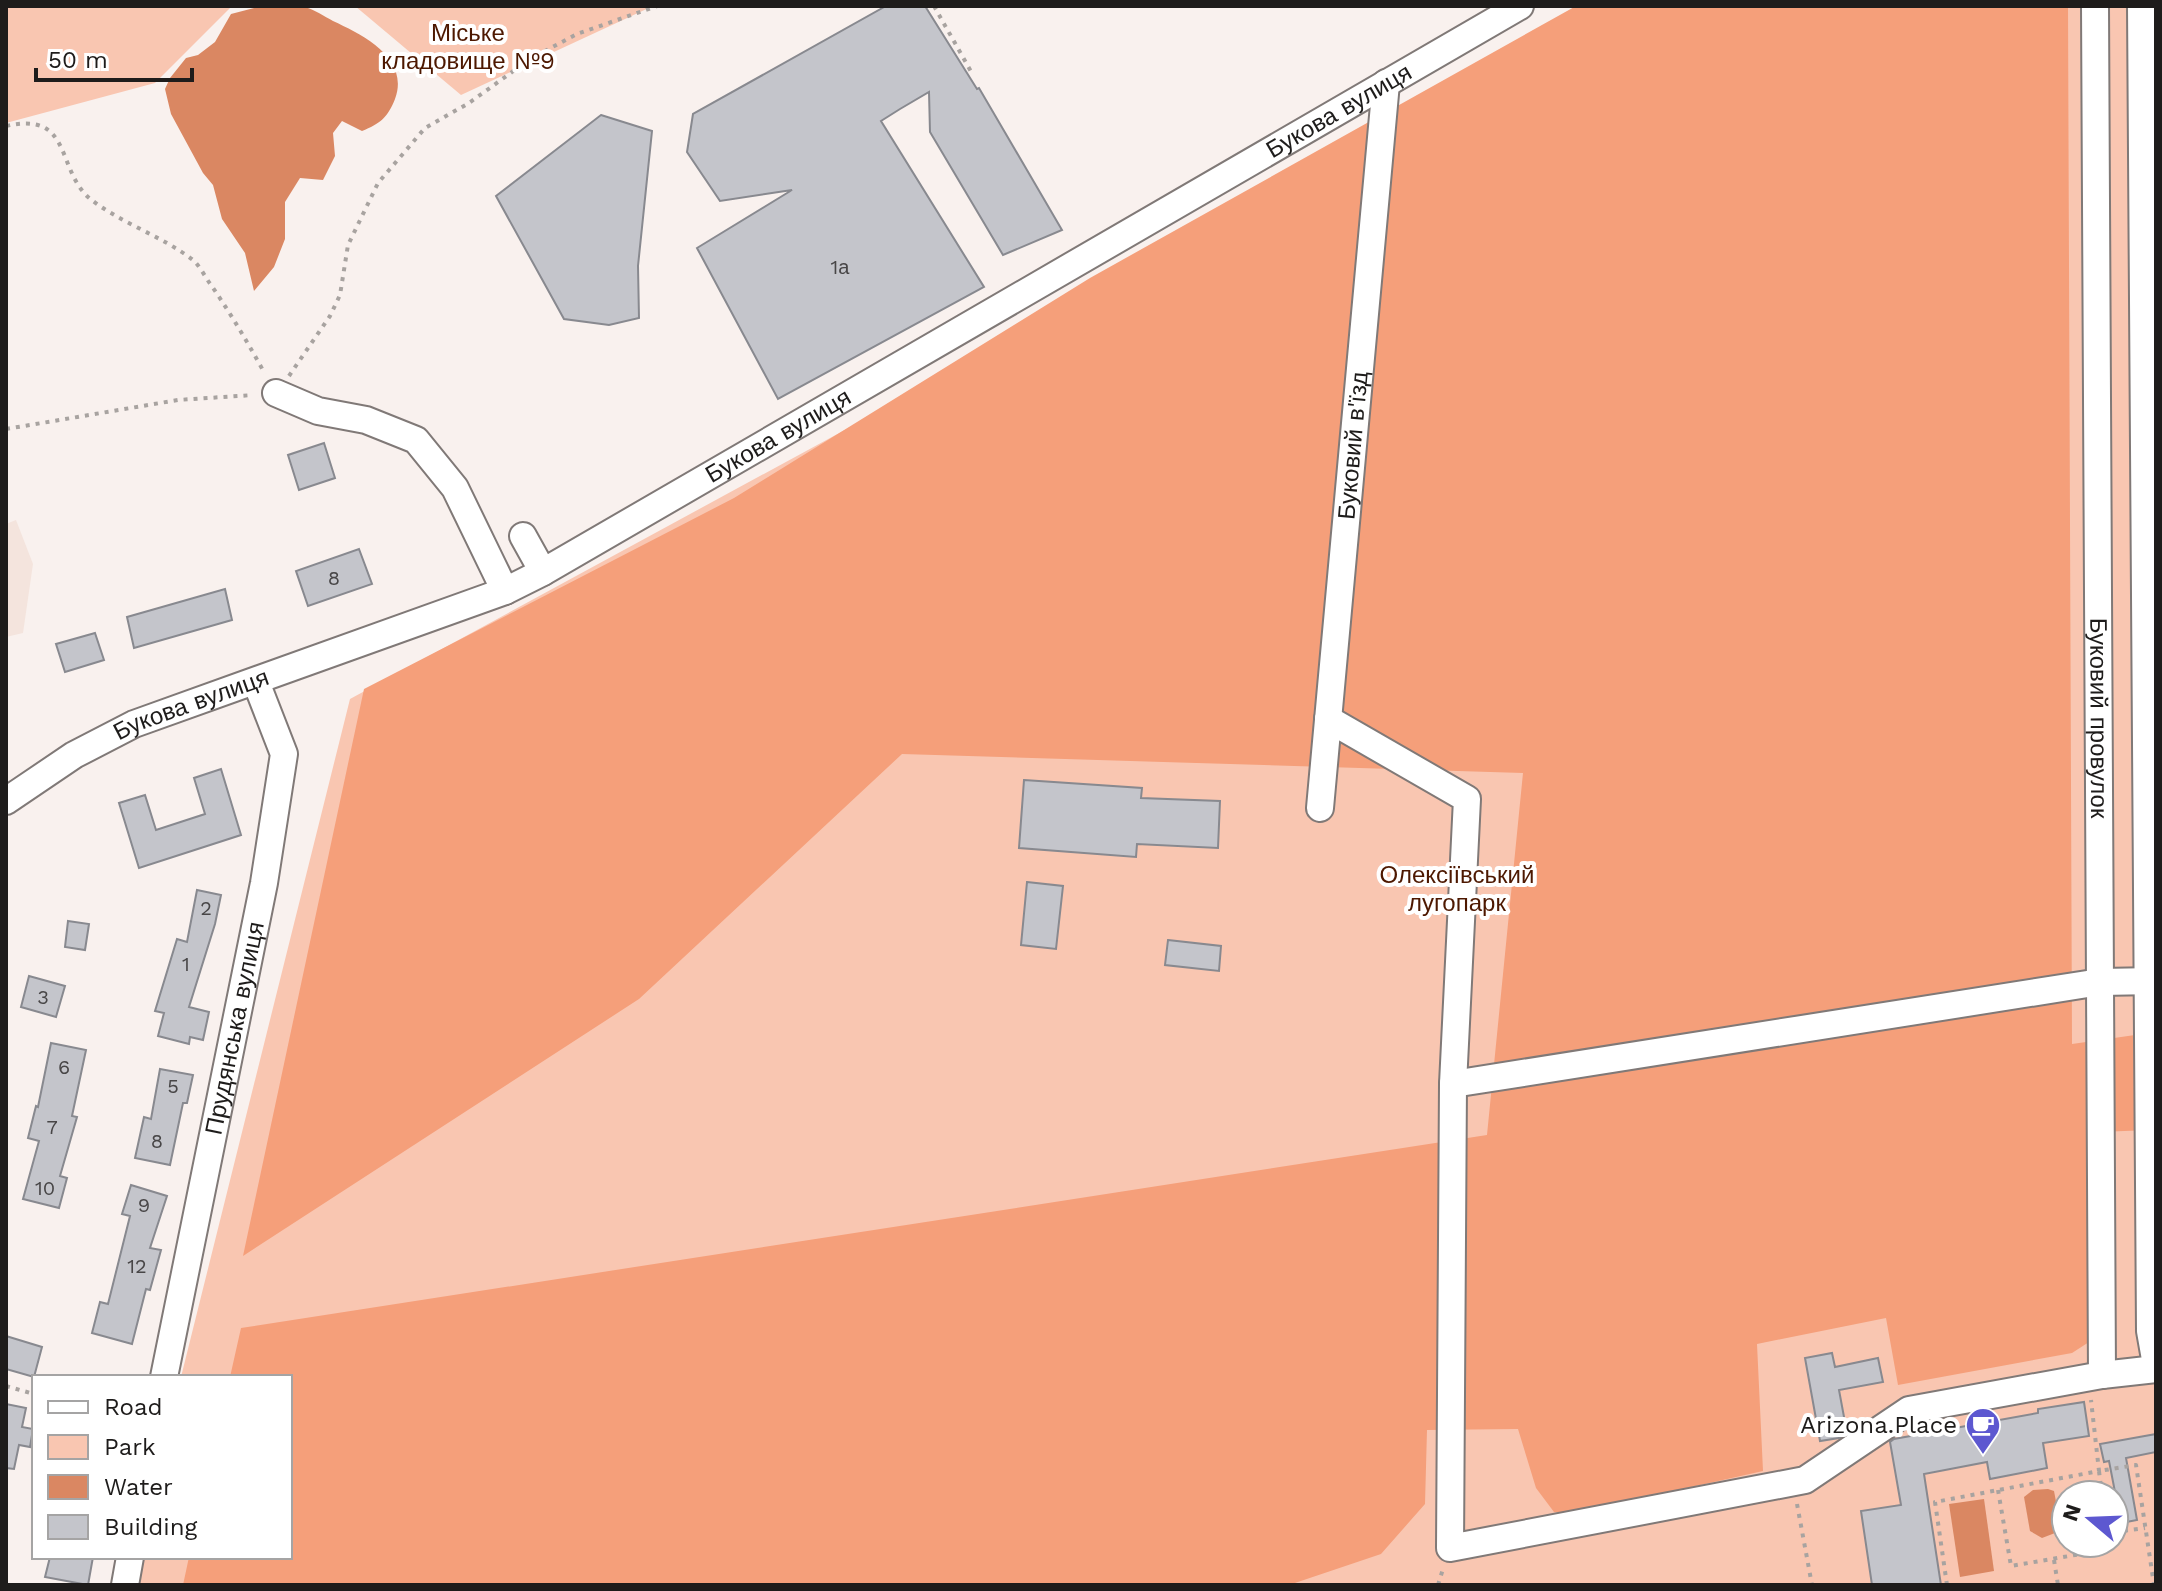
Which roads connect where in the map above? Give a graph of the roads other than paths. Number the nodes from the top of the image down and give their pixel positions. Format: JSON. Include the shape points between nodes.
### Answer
{"nodes":[{"id":1,"x":1520,"y":6,"type":"edge"},
{"id":2,"x":2095,"y":6,"type":"edge"},
{"id":3,"x":2141,"y":6,"type":"edge"},
{"id":4,"x":1386,"y":83,"type":"junction"},
{"id":5,"x":276,"y":393,"type":"road end"},
{"id":6,"x":523,"y":536,"type":"dead end"},
{"id":7,"x":543,"y":572,"type":"junction"},
{"id":8,"x":505,"y":591,"type":"junction"},
{"id":9,"x":256,"y":682,"type":"junction"},
{"id":10,"x":1328,"y":719,"type":"junction"},
{"id":11,"x":6,"y":801,"type":"edge"},
{"id":12,"x":1320,"y":808,"type":"dead end"},
{"id":13,"x":2153,"y":981,"type":"edge"},
{"id":14,"x":2100,"y":982,"type":"junction"},
{"id":15,"x":1453,"y":1084,"type":"junction"},
{"id":16,"x":2156,"y":1367,"type":"edge"},
{"id":17,"x":164,"y":1375,"type":"edge"},
{"id":18,"x":2095,"y":1376,"type":"junction"},
{"id":19,"x":130,"y":1559,"type":"edge"},
{"id":20,"x":125,"y":1585,"type":"edge"}],
"edges":[{"from":1,"to":4,"type":"street","name":"Букова вулиця"},
{"from":2,"to":14,"type":"street","name":"Буковий провулок"},
{"from":3,"to":13,"type":"street","name":"Буковий провулок"},
{"from":4,"to":7,"type":"street","name":"Букова вулиця"},
{"from":4,"to":10,"type":"street","name":"Буковий в'їзд"},
{"from":5,"to":8,"type":"street","via":[[416,440],[455,488]]},
{"from":6,"to":7,"type":"street"},
{"from":7,"to":8,"type":"street","name":"Букова вулиця"},
{"from":8,"to":9,"type":"street","name":"Букова вулиця"},
{"from":9,"to":11,"type":"street","name":"Букова вулиця","via":[[134,724],[74,755]]},
{"from":9,"to":17,"type":"street","name":"Прудянська вулиця","via":[[284,754],[264,883]]},
{"from":10,"to":12,"type":"street","name":"Буковий в'їзд"},
{"from":10,"to":15,"type":"street","via":[[1467,799]]},
{"from":13,"to":14,"type":"street"},
{"from":13,"to":16,"type":"street","name":"Буковий провулок","via":[[2150,1331]]},
{"from":14,"to":15,"type":"street"},
{"from":14,"to":18,"type":"street","name":"Буковий провулок"},
{"from":15,"to":18,"type":"street","via":[[1450,1548],[1805,1480],[1909,1410]]},
{"from":16,"to":18,"type":"street","name":"Буковий провулок"},
{"from":19,"to":20,"type":"street"}]}
